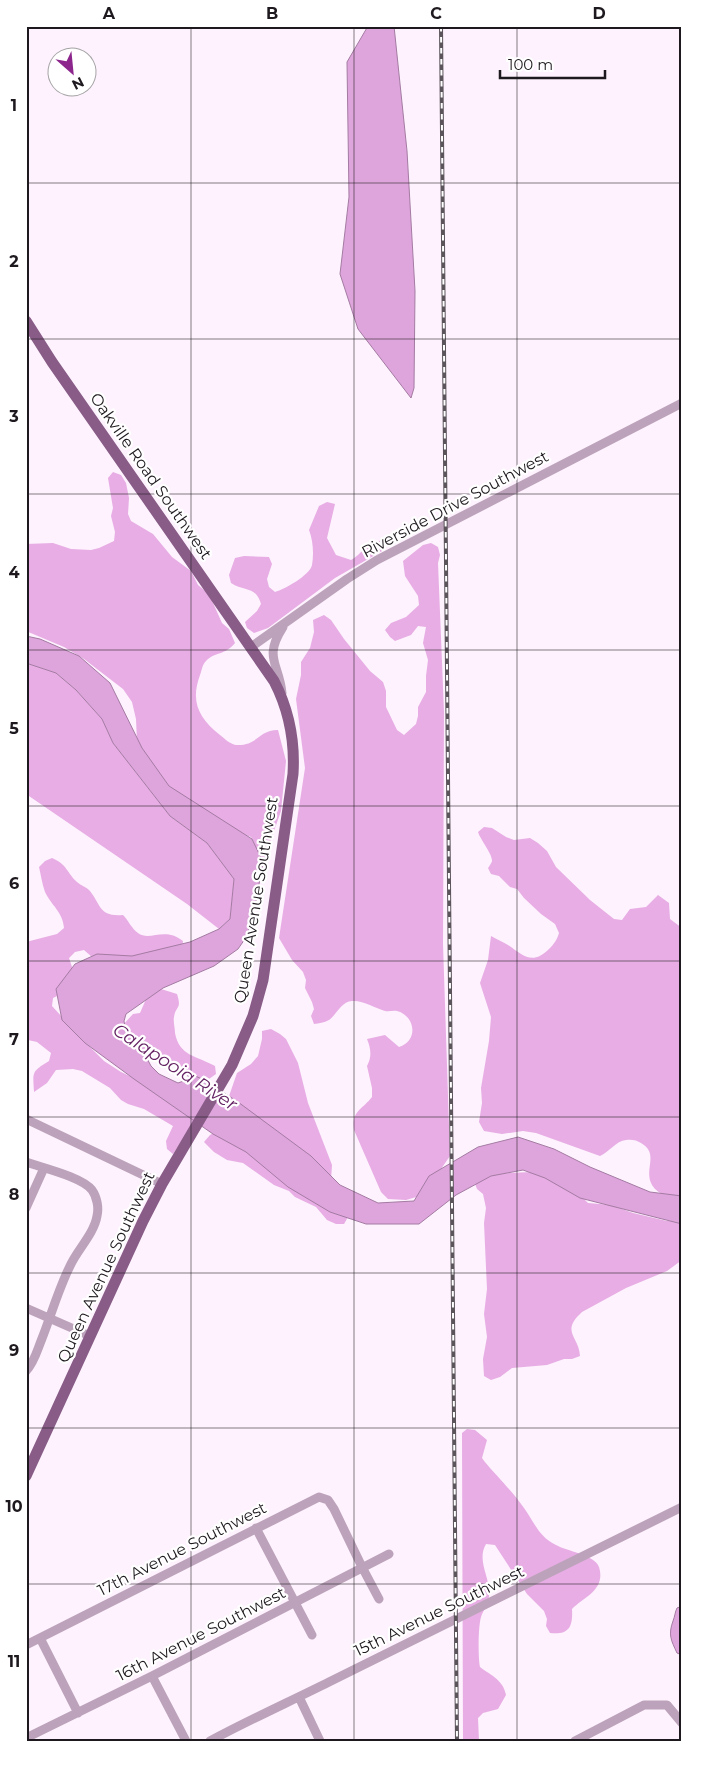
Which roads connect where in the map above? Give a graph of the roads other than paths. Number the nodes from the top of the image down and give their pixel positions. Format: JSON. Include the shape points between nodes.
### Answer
{"nodes":[{"id":1,"x":26,"y":321,"type":"edge"},
{"id":2,"x":682,"y":403,"type":"edge"},
{"id":3,"x":286,"y":622,"type":"junction"},
{"id":4,"x":251,"y":647,"type":"junction"},
{"id":5,"x":282,"y":700,"type":"junction"},
{"id":6,"x":26,"y":1119,"type":"edge"},
{"id":7,"x":26,"y":1162,"type":"edge"},
{"id":8,"x":44,"y":1168,"type":"junction"},
{"id":9,"x":162,"y":1184,"type":"junction"},
{"id":10,"x":26,"y":1208,"type":"edge"},
{"id":11,"x":26,"y":1308,"type":"edge"},
{"id":12,"x":50,"y":1317,"type":"junction"},
{"id":13,"x":90,"y":1336,"type":"junction"},
{"id":14,"x":26,"y":1371,"type":"edge"},
{"id":15,"x":26,"y":1476,"type":"edge"},
{"id":16,"x":682,"y":1507,"type":"edge"},
{"id":17,"x":256,"y":1528,"type":"junction"},
{"id":18,"x":389,"y":1554,"type":"dead end"},
{"id":19,"x":362,"y":1567,"type":"junction"},
{"id":20,"x":379,"y":1598,"type":"dead end"},
{"id":21,"x":294,"y":1603,"type":"junction"},
{"id":22,"x":312,"y":1635,"type":"dead end"},
{"id":23,"x":40,"y":1638,"type":"junction"},
{"id":24,"x":26,"y":1645,"type":"edge"},
{"id":25,"x":152,"y":1676,"type":"junction"},
{"id":26,"x":299,"y":1697,"type":"junction"},
{"id":27,"x":78,"y":1713,"type":"junction"},
{"id":28,"x":682,"y":1723,"type":"edge"},
{"id":29,"x":26,"y":1738,"type":"edge"},
{"id":30,"x":186,"y":1741,"type":"edge"},
{"id":31,"x":210,"y":1741,"type":"edge"},
{"id":32,"x":320,"y":1741,"type":"edge"},
{"id":33,"x":575,"y":1741,"type":"edge"}],
"edges":[{"from":1,"to":4,"type":"main road","name":"Oakville Road Southwest"},
{"from":2,"to":3,"type":"street","name":"Riverside Drive Southwest","via":[[395,550]]},
{"from":3,"to":4,"type":"street","name":"Riverside Drive Southwest"},
{"from":3,"to":5,"type":"street","via":[[273,650]]},
{"from":4,"to":5,"type":"main road","name":"Queen Avenue Southwest","via":[[274,681]]},
{"from":5,"to":9,"type":"main road","name":"Queen Avenue Southwest","via":[[293,745],[293,774],[260,992],[242,1045]]},
{"from":6,"to":9,"type":"street"},
{"from":7,"to":8,"type":"street"},
{"from":8,"to":10,"type":"street"},
{"from":8,"to":12,"type":"street","via":[[92,1190],[98,1208],[94,1225],[70,1264]]},
{"from":9,"to":13,"type":"main road","name":"Queen Avenue Southwest"},
{"from":11,"to":12,"type":"street"},
{"from":12,"to":13,"type":"street"},
{"from":12,"to":14,"type":"street"},
{"from":13,"to":15,"type":"main road","name":"Queen Avenue Southwest"},
{"from":16,"to":26,"type":"street","name":"15th Avenue Southwest"},
{"from":17,"to":19,"type":"street","name":"17th Avenue Southwest","via":[[319,1497],[328,1500]]},
{"from":17,"to":21,"type":"street"},
{"from":17,"to":23,"type":"street","name":"17th Avenue Southwest"},
{"from":18,"to":19,"type":"street","name":"16th Avenue Southwest"},
{"from":19,"to":20,"type":"street","name":"17th Avenue Southwest"},
{"from":19,"to":21,"type":"street","name":"16th Avenue Southwest"},
{"from":21,"to":22,"type":"street"},
{"from":21,"to":25,"type":"street","name":"16th Avenue Southwest"},
{"from":23,"to":24,"type":"street","name":"17th Avenue Southwest"},
{"from":23,"to":27,"type":"street"},
{"from":25,"to":27,"type":"street","name":"16th Avenue Southwest"},
{"from":25,"to":30,"type":"street"},
{"from":26,"to":31,"type":"street","name":"15th Avenue Southwest"},
{"from":26,"to":32,"type":"street"},
{"from":27,"to":29,"type":"street","name":"16th Avenue Southwest"},
{"from":28,"to":33,"type":"street","via":[[667,1705],[644,1705]]}]}
